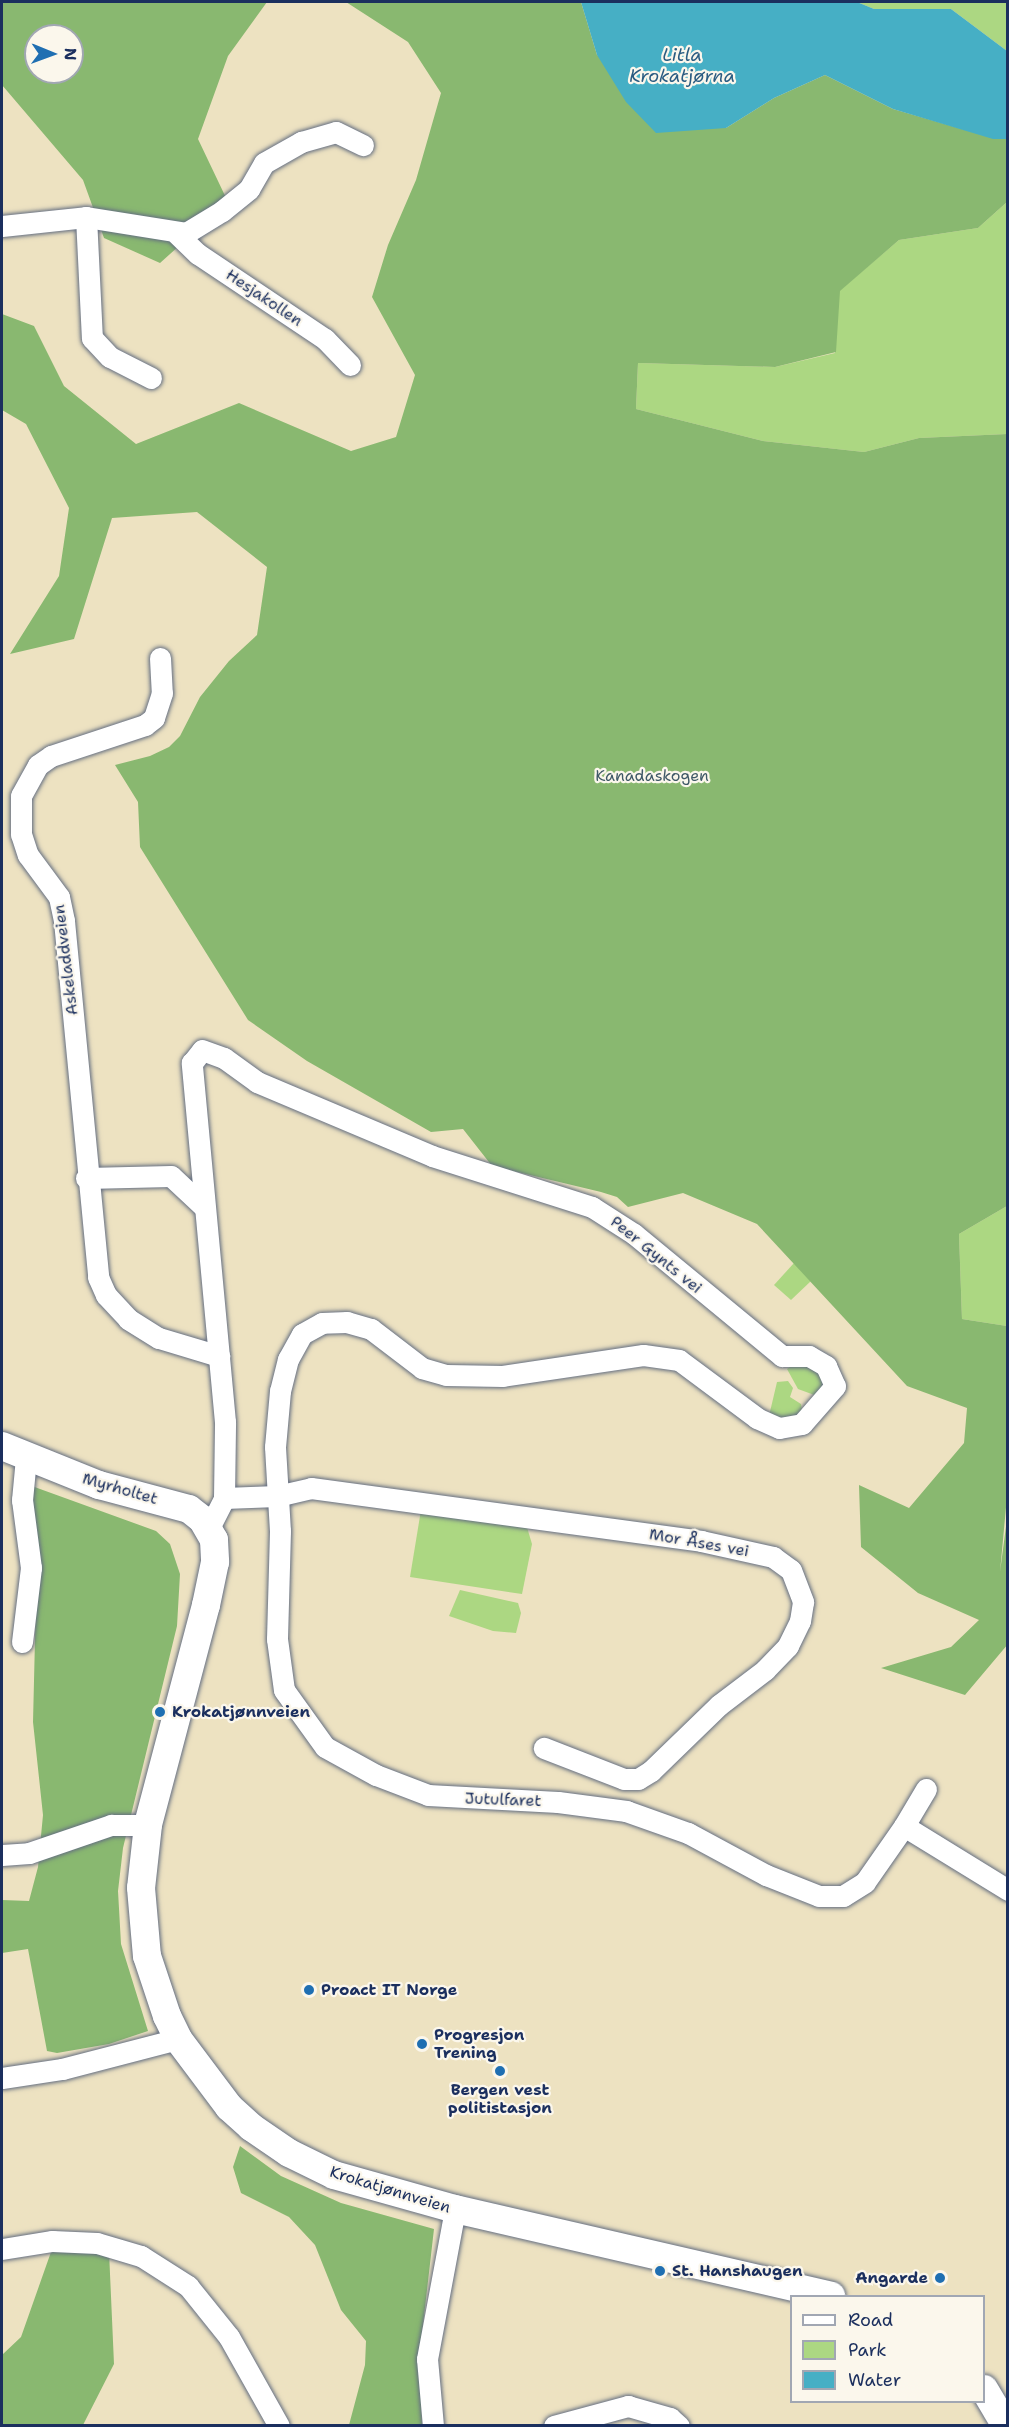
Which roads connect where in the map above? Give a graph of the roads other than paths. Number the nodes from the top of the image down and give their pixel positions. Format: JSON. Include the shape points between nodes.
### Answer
{"nodes":[{"id":1,"x":363,"y":145,"type":"dead end"},
{"id":2,"x":86,"y":217,"type":"junction"},
{"id":3,"x":2,"y":226,"type":"edge"},
{"id":4,"x":177,"y":234,"type":"junction"},
{"id":5,"x":350,"y":365,"type":"dead end"},
{"id":6,"x":151,"y":378,"type":"dead end"},
{"id":7,"x":160,"y":658,"type":"dead end"},
{"id":8,"x":86,"y":1178,"type":"junction"},
{"id":9,"x":203,"y":1206,"type":"junction"},
{"id":10,"x":219,"y":1356,"type":"junction"},
{"id":11,"x":14,"y":1452,"type":"edge"},
{"id":12,"x":277,"y":1496,"type":"junction"},
{"id":13,"x":224,"y":1498,"type":"junction"},
{"id":14,"x":209,"y":1528,"type":"junction"},
{"id":15,"x":22,"y":1642,"type":"dead end"},
{"id":16,"x":544,"y":1748,"type":"dead end"},
{"id":17,"x":926,"y":1789,"type":"dead end"},
{"id":18,"x":148,"y":1825,"type":"junction"},
{"id":19,"x":904,"y":1826,"type":"junction"},
{"id":20,"x":2,"y":1855,"type":"edge"},
{"id":21,"x":1008,"y":1890,"type":"edge"},
{"id":22,"x":178,"y":2039,"type":"junction"},
{"id":23,"x":2,"y":2078,"type":"edge"},
{"id":24,"x":455,"y":2209,"type":"junction"},
{"id":25,"x":2,"y":2249,"type":"edge"},
{"id":26,"x":827,"y":2295,"type":"edge"},
{"id":27,"x":985,"y":2391,"type":"edge"},
{"id":28,"x":279,"y":2426,"type":"edge"},
{"id":29,"x":433,"y":2426,"type":"edge"},
{"id":30,"x":554,"y":2426,"type":"edge"},
{"id":31,"x":679,"y":2426,"type":"edge"},
{"id":32,"x":1006,"y":2426,"type":"edge"}],
"edges":[{"from":1,"to":4,"type":"street","via":[[336,132],[301,142],[264,163],[249,189],[222,211],[186,233]]},
{"from":2,"to":3,"type":"street","name":"Hesjakollen"},
{"from":2,"to":4,"type":"street","name":"Hesjakollen","via":[[131,222]]},
{"from":2,"to":6,"type":"street","via":[[92,338],[110,357]]},
{"from":4,"to":5,"type":"street","name":"Hesjakollen","via":[[198,254],[325,339]]},
{"from":7,"to":8,"type":"street","name":"Askeladdveien","via":[[162,693],[154,718],[146,725],[51,756],[38,765],[21,795],[21,834],[28,855],[50,880],[64,921]]},
{"from":8,"to":9,"type":"street","via":[[171,1176]]},
{"from":8,"to":10,"type":"street","name":"Askeladdveien","via":[[98,1276],[115,1308],[159,1338]]},
{"from":9,"to":10,"type":"street","name":"Peer Gynts vei"},
{"from":9,"to":12,"type":"street","name":"Peer Gynts vei","via":[[192,1064],[202,1050],[224,1058],[257,1082],[432,1156],[592,1207],[634,1234],[782,1356],[809,1356],[826,1366],[835,1386],[802,1424],[779,1428],[757,1418],[679,1360],[643,1355],[503,1376],[446,1375],[422,1368],[371,1329],[347,1322],[322,1323],[302,1334],[283,1380],[275,1447]]},
{"from":10,"to":13,"type":"street","name":"Peer Gynts vei","via":[[225,1422]]},
{"from":11,"to":14,"type":"main road","name":"Myrholtet","via":[[99,1485],[189,1509]]},
{"from":11,"to":15,"type":"street","name":"Myrholtet","via":[[31,1568]]},
{"from":12,"to":13,"type":"street","name":"Mor Åses vei"},
{"from":12,"to":16,"type":"street","name":"Mor Åses vei","via":[[311,1488],[697,1540],[773,1557],[791,1570],[803,1602],[800,1621],[788,1646],[765,1670],[718,1705],[651,1771],[638,1779],[624,1779]]},
{"from":12,"to":19,"type":"street","name":"Jutulfaret","via":[[277,1639],[284,1690],[311,1732],[339,1757],[428,1795],[558,1802],[626,1811],[688,1833],[766,1875],[819,1896],[843,1896],[865,1882]]},
{"from":13,"to":14,"type":"street","name":"Peer Gynts vei"},
{"from":14,"to":18,"type":"main road","name":"Krokatjønnveien","via":[[216,1548],[213,1575]]},
{"from":17,"to":19,"type":"street","name":"Jutulfaret"},
{"from":18,"to":20,"type":"street","via":[[111,1825],[29,1853]]},
{"from":18,"to":22,"type":"main road","name":"Krokatjønnveien","via":[[141,1888],[147,1956]]},
{"from":19,"to":21,"type":"street"},
{"from":22,"to":23,"type":"street","via":[[62,2069]]},
{"from":22,"to":24,"type":"main road","name":"Krokatjønnveien","via":[[229,2107],[289,2153],[333,2175]]},
{"from":24,"to":26,"type":"main road","name":"Krokatjønnveien"},
{"from":24,"to":29,"type":"street","via":[[427,2360]]},
{"from":25,"to":28,"type":"street","via":[[52,2241],[97,2243],[141,2256],[188,2286],[229,2337]]},
{"from":27,"to":32,"type":"main road"},
{"from":30,"to":31,"type":"street","via":[[628,2406],[670,2418]]}]}
